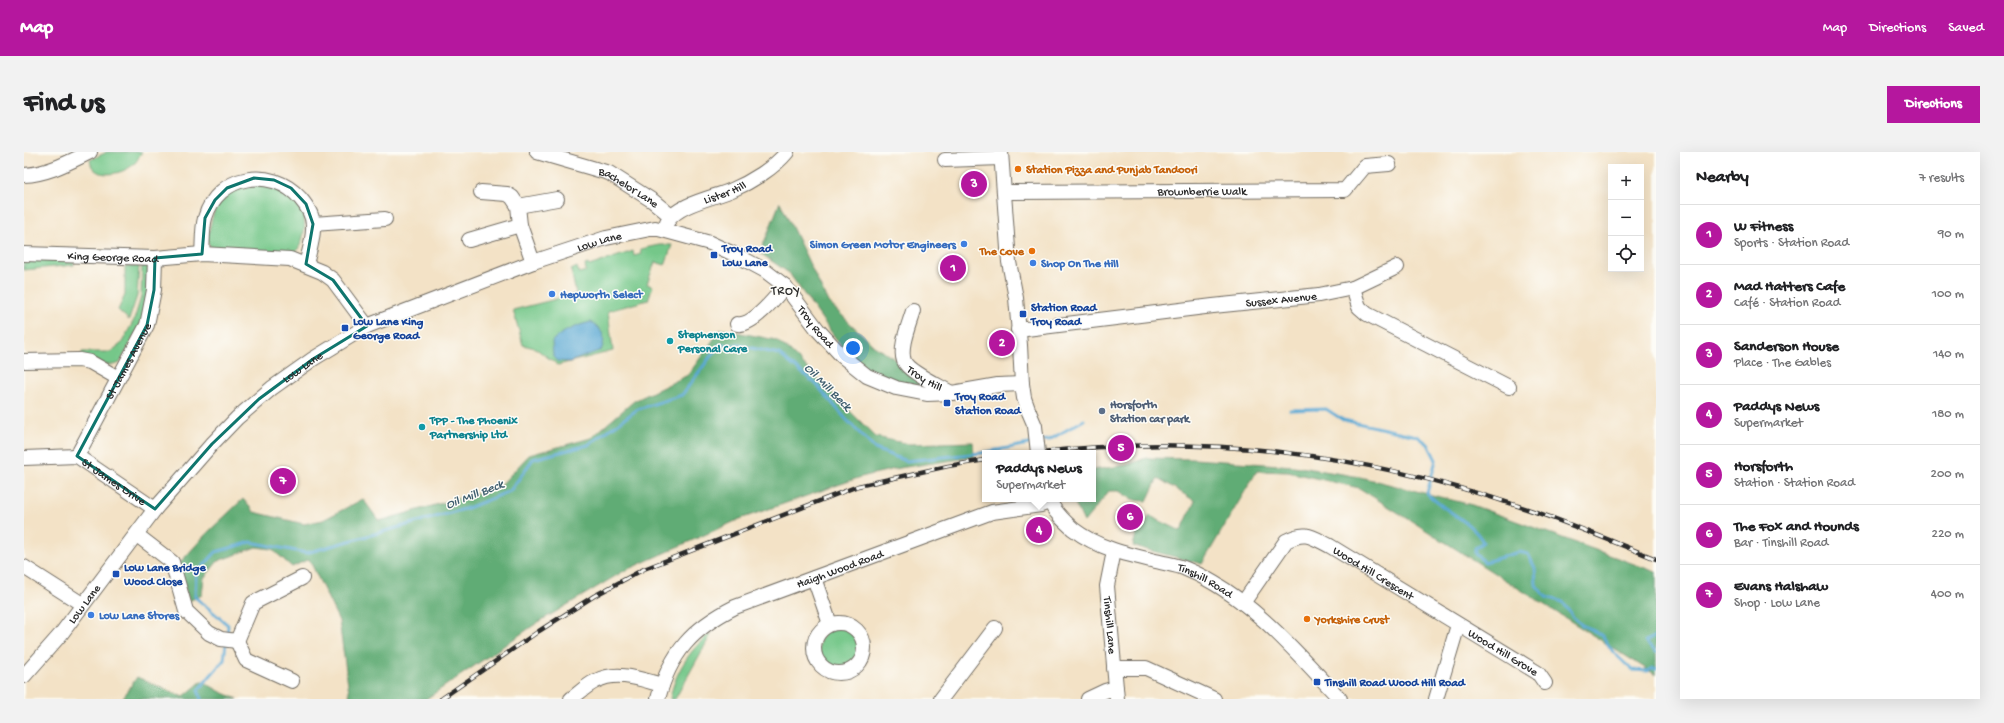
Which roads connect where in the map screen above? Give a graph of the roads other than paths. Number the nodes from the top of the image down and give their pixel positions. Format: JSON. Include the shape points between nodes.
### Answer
{"nodes":[{"id":1,"x":90,"y":152,"type":"edge"},
{"id":2,"x":537,"y":152,"type":"edge"},
{"id":3,"x":787,"y":152,"type":"edge"},
{"id":4,"x":1001,"y":155,"type":"edge"},
{"id":5,"x":581,"y":158,"type":"edge"},
{"id":6,"x":945,"y":160,"type":"dead end"},
{"id":7,"x":1389,"y":164,"type":"dead end"},
{"id":8,"x":24,"y":175,"type":"edge"},
{"id":9,"x":481,"y":192,"type":"dead end"},
{"id":10,"x":1004,"y":192,"type":"junction"},
{"id":11,"x":557,"y":199,"type":"dead end"},
{"id":12,"x":518,"y":206,"type":"junction"},
{"id":13,"x":671,"y":216,"type":"junction"},
{"id":14,"x":385,"y":219,"type":"dead end"},
{"id":15,"x":313,"y":224,"type":"junction"},
{"id":16,"x":520,"y":225,"type":"junction"},
{"id":17,"x":662,"y":230,"type":"junction"},
{"id":18,"x":691,"y":237,"type":"joint"},
{"id":19,"x":469,"y":240,"type":"dead end"},
{"id":20,"x":24,"y":254,"type":"edge"},
{"id":21,"x":202,"y":254,"type":"junction"},
{"id":22,"x":155,"y":258,"type":"junction"},
{"id":23,"x":533,"y":262,"type":"junction"},
{"id":24,"x":306,"y":264,"type":"junction"},
{"id":25,"x":1396,"y":267,"type":"dead end"},
{"id":26,"x":785,"y":286,"type":"junction"},
{"id":27,"x":1353,"y":288,"type":"junction"},
{"id":28,"x":913,"y":311,"type":"dead end"},
{"id":29,"x":736,"y":324,"type":"dead end"},
{"id":30,"x":367,"y":326,"type":"junction"},
{"id":31,"x":1018,"y":330,"type":"junction"},
{"id":32,"x":24,"y":361,"type":"edge"},
{"id":33,"x":118,"y":378,"type":"junction"},
{"id":34,"x":1022,"y":384,"type":"junction"},
{"id":35,"x":1509,"y":387,"type":"dead end"},
{"id":36,"x":952,"y":393,"type":"junction"},
{"id":37,"x":1038,"y":450,"type":"edge"},
{"id":38,"x":77,"y":456,"type":"junction"},
{"id":39,"x":24,"y":458,"type":"edge"},
{"id":40,"x":1046,"y":502,"type":"edge"},
{"id":41,"x":1050,"y":502,"type":"edge"},
{"id":42,"x":155,"y":509,"type":"junction"},
{"id":43,"x":137,"y":535,"type":"junction"},
{"id":44,"x":1114,"y":551,"type":"junction"},
{"id":45,"x":24,"y":567,"type":"edge"},
{"id":46,"x":302,"y":578,"type":"dead end"},
{"id":47,"x":814,"y":578,"type":"junction"},
{"id":48,"x":1243,"y":603,"type":"junction"},
{"id":49,"x":82,"y":604,"type":"junction"},
{"id":50,"x":830,"y":624,"type":"dead end"},
{"id":51,"x":1458,"y":625,"type":"junction"},
{"id":52,"x":995,"y":628,"type":"dead end"},
{"id":53,"x":237,"y":641,"type":"junction"},
{"id":54,"x":1114,"y":668,"type":"junction"},
{"id":55,"x":24,"y":676,"type":"edge"},
{"id":56,"x":292,"y":681,"type":"dead end"},
{"id":57,"x":1545,"y":683,"type":"dead end"},
{"id":58,"x":662,"y":685,"type":"junction"},
{"id":59,"x":1116,"y":694,"type":"edge"},
{"id":60,"x":571,"y":699,"type":"edge"},
{"id":61,"x":658,"y":699,"type":"edge"},
{"id":62,"x":941,"y":699,"type":"edge"},
{"id":63,"x":1088,"y":699,"type":"edge"},
{"id":64,"x":1214,"y":699,"type":"edge"},
{"id":65,"x":1340,"y":699,"type":"edge"},
{"id":66,"x":1436,"y":699,"type":"edge"}],
"edges":[{"from":1,"to":8,"type":"street","via":[[48,171]]},
{"from":2,"to":5,"type":"street","name":"Bachelor Lane"},
{"from":3,"to":13,"type":"street","name":"Lister Hill","via":[[759,175],[733,190],[682,208]]},
{"from":4,"to":6,"type":"street"},
{"from":4,"to":10,"type":"street"},
{"from":5,"to":13,"type":"street","name":"Bachelor Lane","via":[[653,201]]},
{"from":7,"to":10,"type":"street","name":"Brownberrie Walk","via":[[1365,166],[1345,190]]},
{"from":9,"to":12,"type":"street","via":[[507,194]]},
{"from":10,"to":31,"type":"street","via":[[1009,262],[1016,298]]},
{"from":11,"to":12,"type":"street"},
{"from":12,"to":16,"type":"street"},
{"from":13,"to":17,"type":"street","name":"Lister Hill"},
{"from":14,"to":15,"type":"street"},
{"from":15,"to":21,"type":"street","via":[[306,204],[291,188],[274,180],[254,178],[239,181],[215,200],[205,218]]},
{"from":15,"to":24,"type":"street"},
{"from":16,"to":19,"type":"street"},
{"from":16,"to":23,"type":"street"},
{"from":17,"to":18,"type":"street","name":"Low Lane"},
{"from":17,"to":23,"type":"street","name":"Low Lane","via":[[655,228],[624,233]]},
{"from":18,"to":26,"type":"street","name":"Troy Road","via":[[738,256],[764,270]]},
{"from":20,"to":22,"type":"street","name":"King George Road"},
{"from":21,"to":22,"type":"street","name":"King George Road"},
{"from":21,"to":24,"type":"street","name":"King George Road","via":[[290,259]]},
{"from":22,"to":33,"type":"street","name":"St James Avenue","via":[[154,290],[147,325]]},
{"from":23,"to":30,"type":"street","name":"Low Lane"},
{"from":24,"to":30,"type":"street","name":"King George Road","via":[[333,280]]},
{"from":25,"to":27,"type":"street","name":"Sussex Avenue"},
{"from":26,"to":29,"type":"street","via":[[764,309],[746,323]]},
{"from":26,"to":36,"type":"street","name":"Troy Road","via":[[818,330],[842,356],[867,376],[896,388],[927,394]]},
{"from":27,"to":31,"type":"street","name":"Sussex Avenue","via":[[1319,295]]},
{"from":27,"to":35,"type":"street","via":[[1359,306],[1366,314]]},
{"from":28,"to":36,"type":"street","name":"Troy Hill","via":[[904,346],[904,360],[910,369]]},
{"from":30,"to":42,"type":"street","name":"Low Lane","via":[[313,359],[259,399],[212,444]]},
{"from":31,"to":34,"type":"street"},
{"from":32,"to":33,"type":"street","via":[[79,360],[90,362]]},
{"from":33,"to":38,"type":"street","name":"St James Avenue"},
{"from":34,"to":36,"type":"street","name":"Troy Road","via":[[998,385]]},
{"from":34,"to":37,"type":"street","bridge":true,"via":[[1024,398],[1035,426]]},
{"from":38,"to":39,"type":"street","name":"St James Drive"},
{"from":38,"to":42,"type":"street","name":"St James Drive"},
{"from":40,"to":47,"type":"street","name":"Haigh Wood Road","via":[[1041,505],[992,512]]},
{"from":41,"to":44,"type":"street","name":"Tinshill Road","via":[[1064,522],[1082,535]]},
{"from":42,"to":43,"type":"street","name":"Low Lane"},
{"from":43,"to":49,"type":"street","name":"Low Lane"},
{"from":43,"to":53,"type":"street","via":[[172,562],[186,611],[209,633]]},
{"from":44,"to":48,"type":"street","name":"Tinshill Road","via":[[1185,568],[1215,583]]},
{"from":44,"to":54,"type":"street","name":"Tinshill Lane","via":[[1107,586]]},
{"from":45,"to":49,"type":"street"},
{"from":46,"to":53,"type":"street","via":[[253,603]]},
{"from":47,"to":50,"type":"street"},
{"from":47,"to":58,"type":"street","name":"Haigh Wood Road","via":[[735,607],[704,625],[680,649]]},
{"from":48,"to":51,"type":"street","name":"Wood Hill Crescent","via":[[1286,541],[1306,534],[1330,546]]},
{"from":48,"to":65,"type":"street","name":"Tinshill Road","via":[[1292,647]]},
{"from":49,"to":55,"type":"street","name":"Low Lane","via":[[61,634]]},
{"from":51,"to":57,"type":"street","name":"Wood Hill Grove","via":[[1538,674]]},
{"from":51,"to":66,"type":"street"},
{"from":52,"to":62,"type":"street"},
{"from":53,"to":56,"type":"street","via":[[246,660]]},
{"from":54,"to":59,"type":"street","name":"Tinshill Lane"},
{"from":54,"to":64,"type":"street","via":[[1146,668]]},
{"from":58,"to":60,"type":"street","via":[[636,678],[610,676],[595,681]]},
{"from":58,"to":61,"type":"street","name":"Haigh Wood Road"},
{"from":59,"to":63,"type":"street","via":[[1105,691]]}]}
